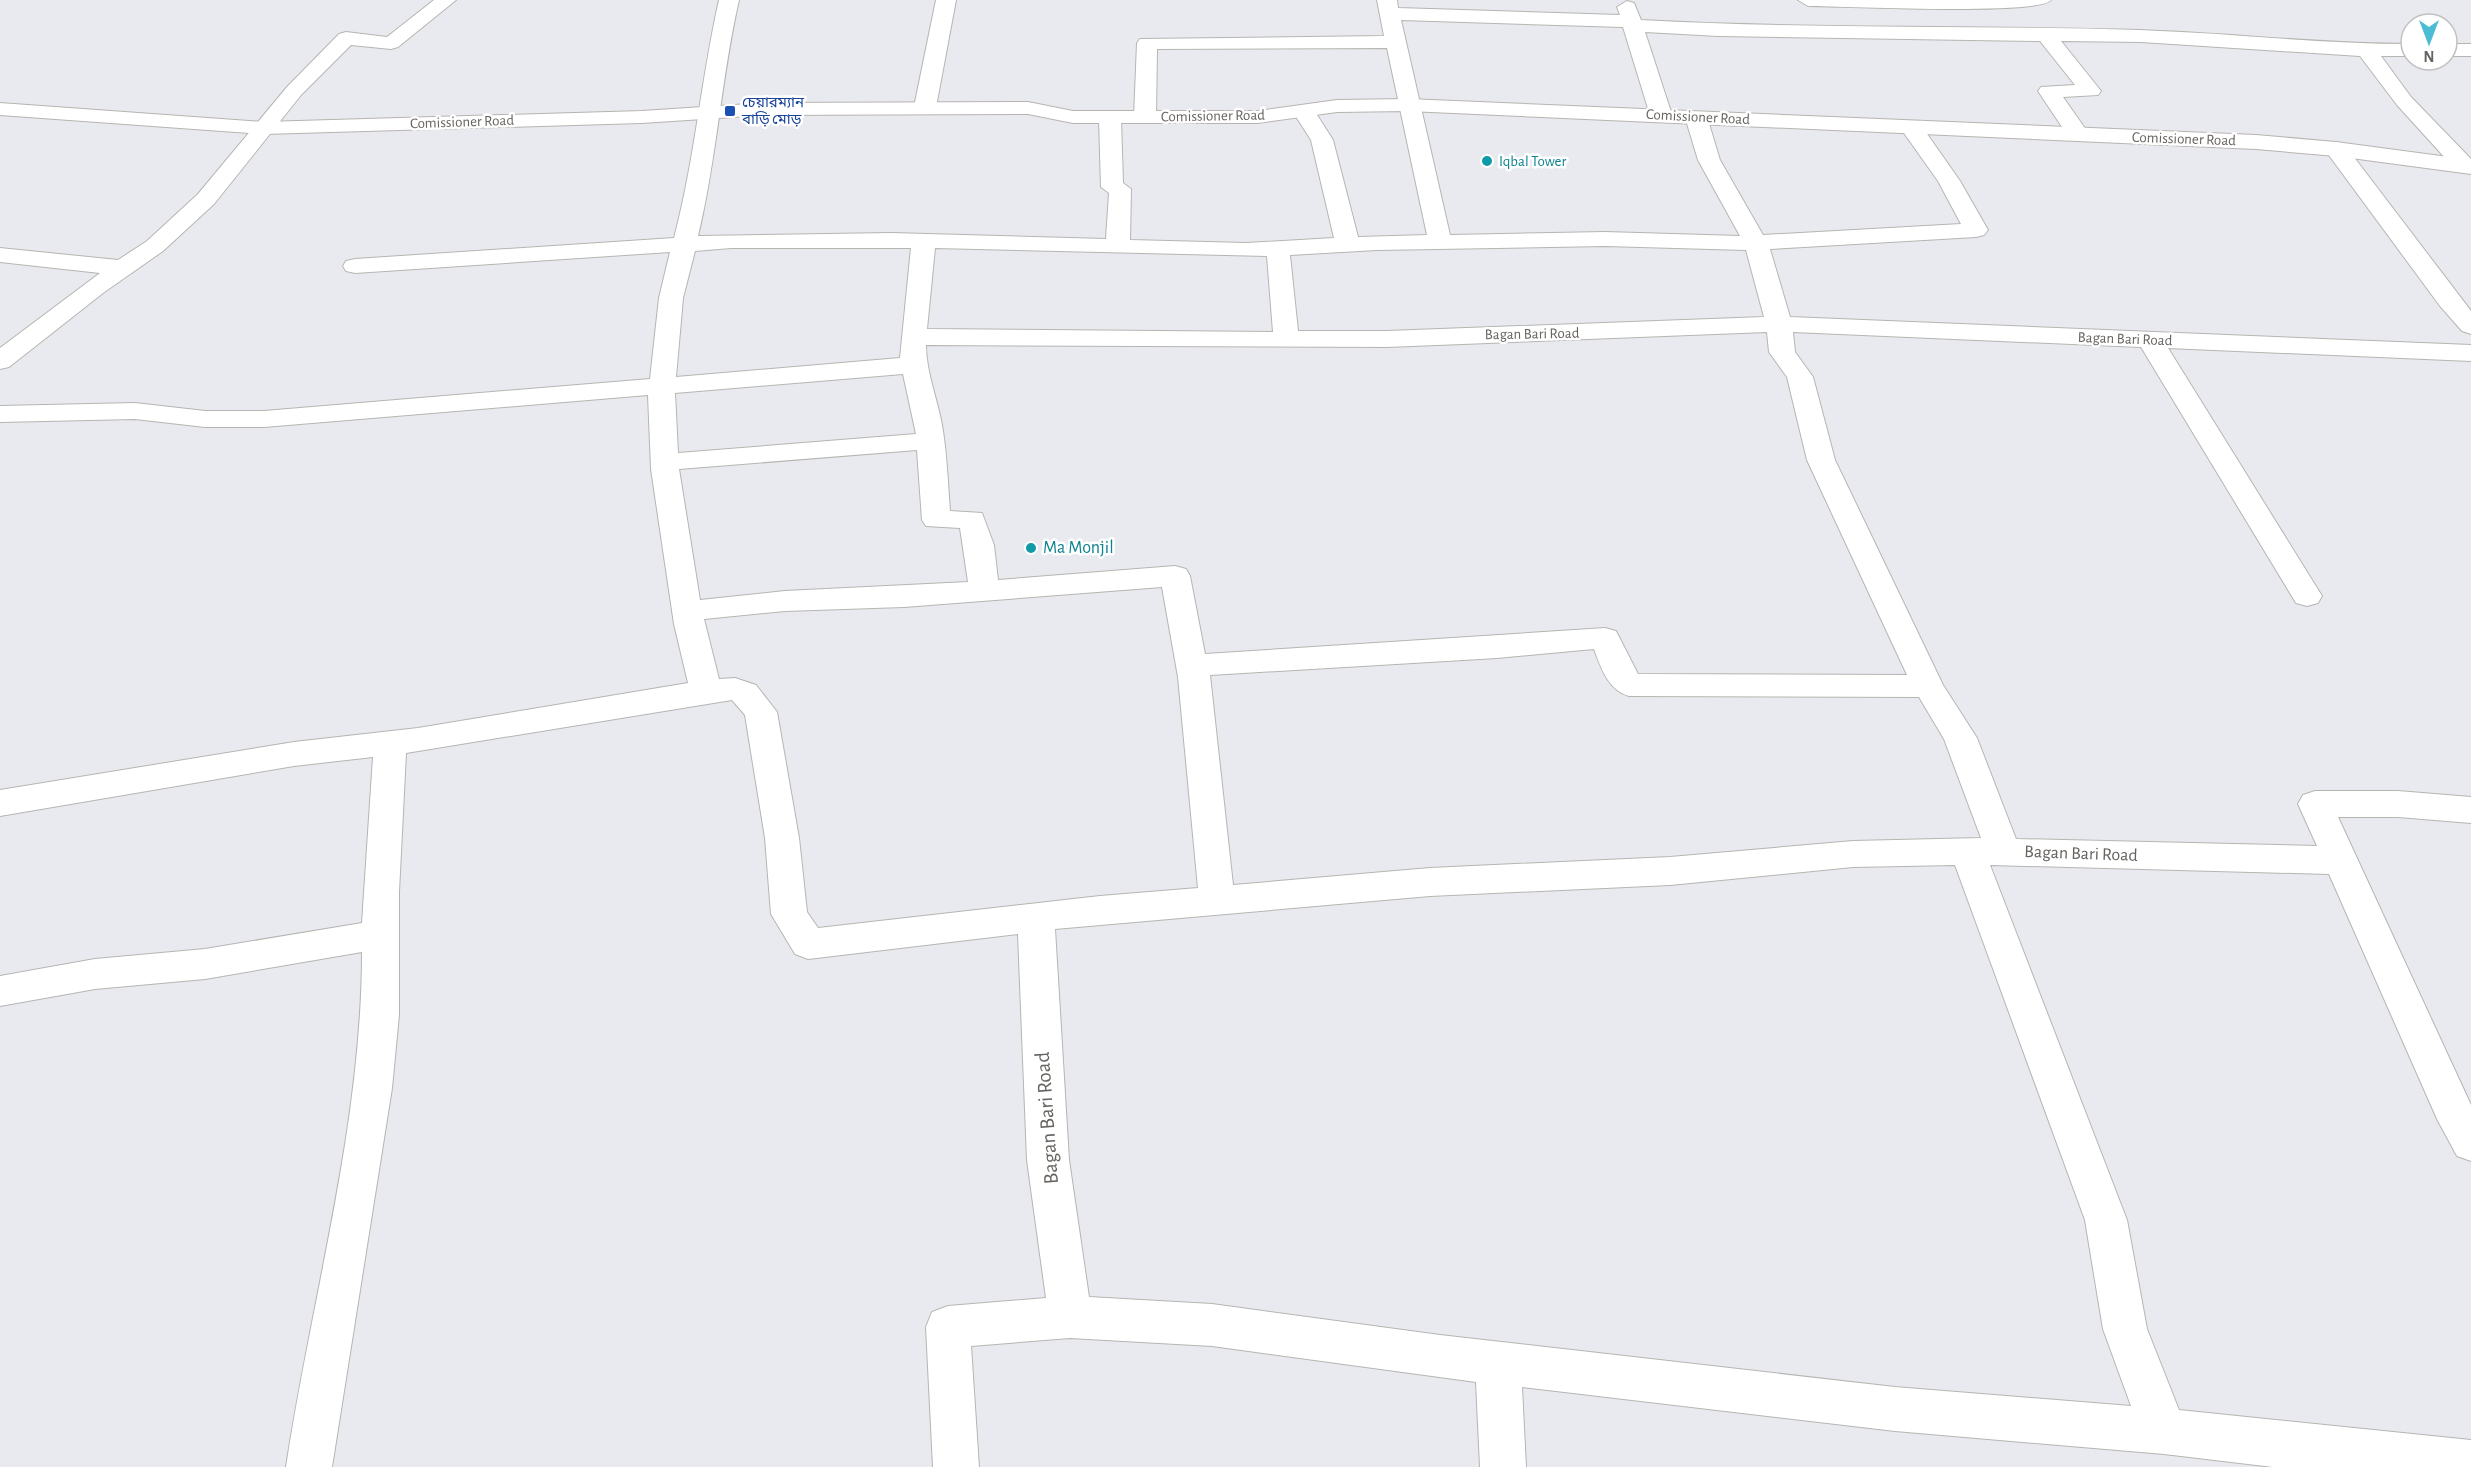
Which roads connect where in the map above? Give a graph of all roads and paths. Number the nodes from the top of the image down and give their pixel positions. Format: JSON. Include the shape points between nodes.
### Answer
{"nodes":[{"id":1,"x":446,"y":0,"type":"edge"},
{"id":2,"x":729,"y":0,"type":"edge"},
{"id":3,"x":946,"y":0,"type":"edge"},
{"id":4,"x":1625,"y":0,"type":"edge"},
{"id":5,"x":1808,"y":0,"type":"edge"},
{"id":6,"x":2028,"y":0,"type":"edge"},
{"id":7,"x":1388,"y":7,"type":"edge"},
{"id":8,"x":1633,"y":23,"type":"junction"},
{"id":9,"x":2046,"y":35,"type":"junction"},
{"id":10,"x":1394,"y":42,"type":"junction"},
{"id":11,"x":2399,"y":50,"type":"edge"},
{"id":12,"x":2366,"y":51,"type":"junction"},
{"id":13,"x":1408,"y":105,"type":"junction"},
{"id":14,"x":925,"y":107,"type":"junction"},
{"id":15,"x":0,"y":109,"type":"edge"},
{"id":16,"x":709,"y":112,"type":"junction"},
{"id":17,"x":1304,"y":112,"type":"junction"},
{"id":18,"x":1661,"y":115,"type":"junction"},
{"id":19,"x":1145,"y":117,"type":"junction"},
{"id":20,"x":1696,"y":117,"type":"junction"},
{"id":21,"x":1110,"y":119,"type":"junction"},
{"id":22,"x":1910,"y":126,"type":"junction"},
{"id":23,"x":264,"y":128,"type":"junction"},
{"id":24,"x":2078,"y":134,"type":"junction"},
{"id":25,"x":2336,"y":149,"type":"junction"},
{"id":26,"x":2468,"y":167,"type":"edge"},
{"id":27,"x":924,"y":241,"type":"junction"},
{"id":28,"x":1440,"y":242,"type":"junction"},
{"id":29,"x":1756,"y":243,"type":"junction"},
{"id":30,"x":684,"y":244,"type":"junction"},
{"id":31,"x":1349,"y":245,"type":"junction"},
{"id":32,"x":1118,"y":247,"type":"junction"},
{"id":33,"x":1278,"y":249,"type":"junction"},
{"id":34,"x":0,"y":255,"type":"edge"},
{"id":35,"x":355,"y":266,"type":"dead end"},
{"id":36,"x":123,"y":268,"type":"junction"},
{"id":37,"x":2469,"y":321,"type":"edge"},
{"id":38,"x":1779,"y":324,"type":"junction"},
{"id":39,"x":914,"y":337,"type":"junction"},
{"id":40,"x":1286,"y":339,"type":"junction"},
{"id":41,"x":2150,"y":340,"type":"junction"},
{"id":42,"x":2471,"y":353,"type":"edge"},
{"id":43,"x":0,"y":360,"type":"edge"},
{"id":44,"x":913,"y":365,"type":"junction"},
{"id":45,"x":661,"y":388,"type":"junction"},
{"id":46,"x":0,"y":414,"type":"edge"},
{"id":47,"x":931,"y":441,"type":"junction"},
{"id":48,"x":664,"y":462,"type":"junction"},
{"id":49,"x":982,"y":591,"type":"junction"},
{"id":50,"x":2307,"y":596,"type":"dead end"},
{"id":51,"x":687,"y":611,"type":"junction"},
{"id":52,"x":1192,"y":666,"type":"junction"},
{"id":53,"x":1928,"y":686,"type":"junction"},
{"id":54,"x":708,"y":691,"type":"junction"},
{"id":55,"x":389,"y":743,"type":"junction"},
{"id":56,"x":0,"y":803,"type":"edge"},
{"id":57,"x":2471,"y":810,"type":"edge"},
{"id":58,"x":1985,"y":851,"type":"junction"},
{"id":59,"x":2340,"y":861,"type":"junction"},
{"id":60,"x":1217,"y":901,"type":"junction"},
{"id":61,"x":1036,"y":918,"type":"junction"},
{"id":62,"x":381,"y":934,"type":"junction"},
{"id":63,"x":0,"y":991,"type":"edge"},
{"id":64,"x":2471,"y":1143,"type":"edge"},
{"id":65,"x":1070,"y":1317,"type":"junction"},
{"id":66,"x":1498,"y":1363,"type":"junction"},
{"id":67,"x":2164,"y":1431,"type":"junction"},
{"id":68,"x":2471,"y":1463,"type":"edge"},
{"id":69,"x":309,"y":1467,"type":"edge"},
{"id":70,"x":956,"y":1467,"type":"edge"},
{"id":71,"x":1503,"y":1467,"type":"edge"}],
"edges":[{"from":1,"to":23,"type":"street","via":[[391,43],[346,38]]},
{"from":2,"to":16,"type":"street","via":[[715,61]]},
{"from":3,"to":14,"type":"street"},
{"from":4,"to":8,"type":"street"},
{"from":5,"to":6,"type":"street","via":[[1968,4]]},
{"from":7,"to":8,"type":"street"},
{"from":7,"to":10,"type":"street"},
{"from":8,"to":9,"type":"street","via":[[1730,30]]},
{"from":8,"to":18,"type":"street"},
{"from":9,"to":12,"type":"street","via":[[2140,36]]},
{"from":9,"to":24,"type":"street","via":[[2091,91],[2048,91]]},
{"from":10,"to":13,"type":"street"},
{"from":10,"to":19,"type":"street","via":[[1147,43]]},
{"from":11,"to":12,"type":"street"},
{"from":12,"to":26,"type":"street","via":[[2404,101]]},
{"from":13,"to":17,"type":"street","name":"Comissioner Road","via":[[1337,106]]},
{"from":13,"to":18,"type":"street","name":"Comissioner Road"},
{"from":13,"to":28,"type":"street"},
{"from":14,"to":16,"type":"street","name":"Comissioner Road"},
{"from":14,"to":21,"type":"street","name":"Comissioner Road","via":[[1028,108]]},
{"from":15,"to":23,"type":"street","name":"Comissioner Road"},
{"from":16,"to":23,"type":"street","name":"Comissioner Road"},
{"from":16,"to":30,"type":"street"},
{"from":17,"to":19,"type":"street","name":"Comissioner Road","via":[[1224,118]]},
{"from":17,"to":31,"type":"street","via":[[1322,140]]},
{"from":18,"to":20,"type":"street","name":"Comissioner Road"},
{"from":19,"to":21,"type":"street","name":"Comissioner Road"},
{"from":20,"to":22,"type":"street","name":"Comissioner Road"},
{"from":20,"to":29,"type":"street","via":[[1709,160]]},
{"from":21,"to":32,"type":"street","via":[[1113,187],[1120,189]]},
{"from":22,"to":24,"type":"street","name":"Comissioner Road"},
{"from":22,"to":29,"type":"street","via":[[1976,230]]},
{"from":23,"to":36,"type":"street","via":[[206,200],[155,246]]},
{"from":24,"to":25,"type":"street","name":"Comissioner Road"},
{"from":25,"to":26,"type":"street","name":"Comissioner Road"},
{"from":25,"to":37,"type":"street"},
{"from":27,"to":30,"type":"street"},
{"from":27,"to":32,"type":"street"},
{"from":27,"to":39,"type":"street"},
{"from":28,"to":29,"type":"street","via":[[1605,239]]},
{"from":28,"to":31,"type":"street"},
{"from":29,"to":38,"type":"street"},
{"from":30,"to":35,"type":"street"},
{"from":30,"to":45,"type":"street","via":[[671,298]]},
{"from":31,"to":33,"type":"street"},
{"from":32,"to":33,"type":"street"},
{"from":33,"to":40,"type":"street"},
{"from":34,"to":36,"type":"street"},
{"from":36,"to":43,"type":"street"},
{"from":38,"to":40,"type":"street","name":"Bagan Bari Road","via":[[1388,339]]},
{"from":38,"to":41,"type":"street","name":"Bagan Bari Road"},
{"from":38,"to":53,"type":"street","name":"Bagan Bari Road","via":[[1782,352],[1800,377],[1821,460]]},
{"from":39,"to":40,"type":"street","name":"Bagan Bari Road"},
{"from":39,"to":44,"type":"street"},
{"from":41,"to":42,"type":"street","name":"Bagan Bari Road"},
{"from":41,"to":50,"type":"street"},
{"from":44,"to":45,"type":"street"},
{"from":44,"to":47,"type":"street"},
{"from":45,"to":46,"type":"street","via":[[264,419],[205,419],[135,411]]},
{"from":45,"to":48,"type":"street"},
{"from":47,"to":48,"type":"street"},
{"from":47,"to":49,"type":"street","via":[[936,520],[972,519]]},
{"from":48,"to":51,"type":"street"},
{"from":49,"to":51,"type":"street","via":[[785,601]]},
{"from":49,"to":52,"type":"street","via":[[1175,576]]},
{"from":51,"to":54,"type":"street"},
{"from":52,"to":53,"type":"street","via":[[1605,638],[1618,671],[1629,685]]},
{"from":52,"to":60,"type":"street"},
{"from":53,"to":58,"type":"street","name":"Bagan Bari Road","via":[[1960,738]]},
{"from":54,"to":55,"type":"street"},
{"from":54,"to":61,"type":"street","via":[[735,689],[745,693],[761,712],[782,838],[789,914],[808,944]]},
{"from":55,"to":56,"type":"street","via":[[294,754]]},
{"from":55,"to":62,"type":"street"},
{"from":57,"to":59,"type":"street","via":[[2398,804],[2315,804]]},
{"from":58,"to":59,"type":"street","name":"Bagan Bari Road","via":[[2075,857],[2182,855]]},
{"from":58,"to":60,"type":"street","via":[[1853,854],[1670,871],[1431,882]]},
{"from":58,"to":67,"type":"street","via":[[2106,1220],[2125,1329]]},
{"from":59,"to":64,"type":"street"},
{"from":60,"to":61,"type":"street"},
{"from":61,"to":65,"type":"street","name":"Bagan Bari Road","via":[[1048,1160]]},
{"from":62,"to":63,"type":"street","via":[[205,964],[95,974]]},
{"from":62,"to":69,"type":"street","via":[[378,1032],[355,1199],[322,1373]]},
{"from":65,"to":66,"type":"street","via":[[1212,1325]]},
{"from":65,"to":70,"type":"street","via":[[948,1327]]},
{"from":66,"to":67,"type":"street","via":[[1895,1409]]},
{"from":66,"to":71,"type":"street"},
{"from":67,"to":68,"type":"street"}]}
